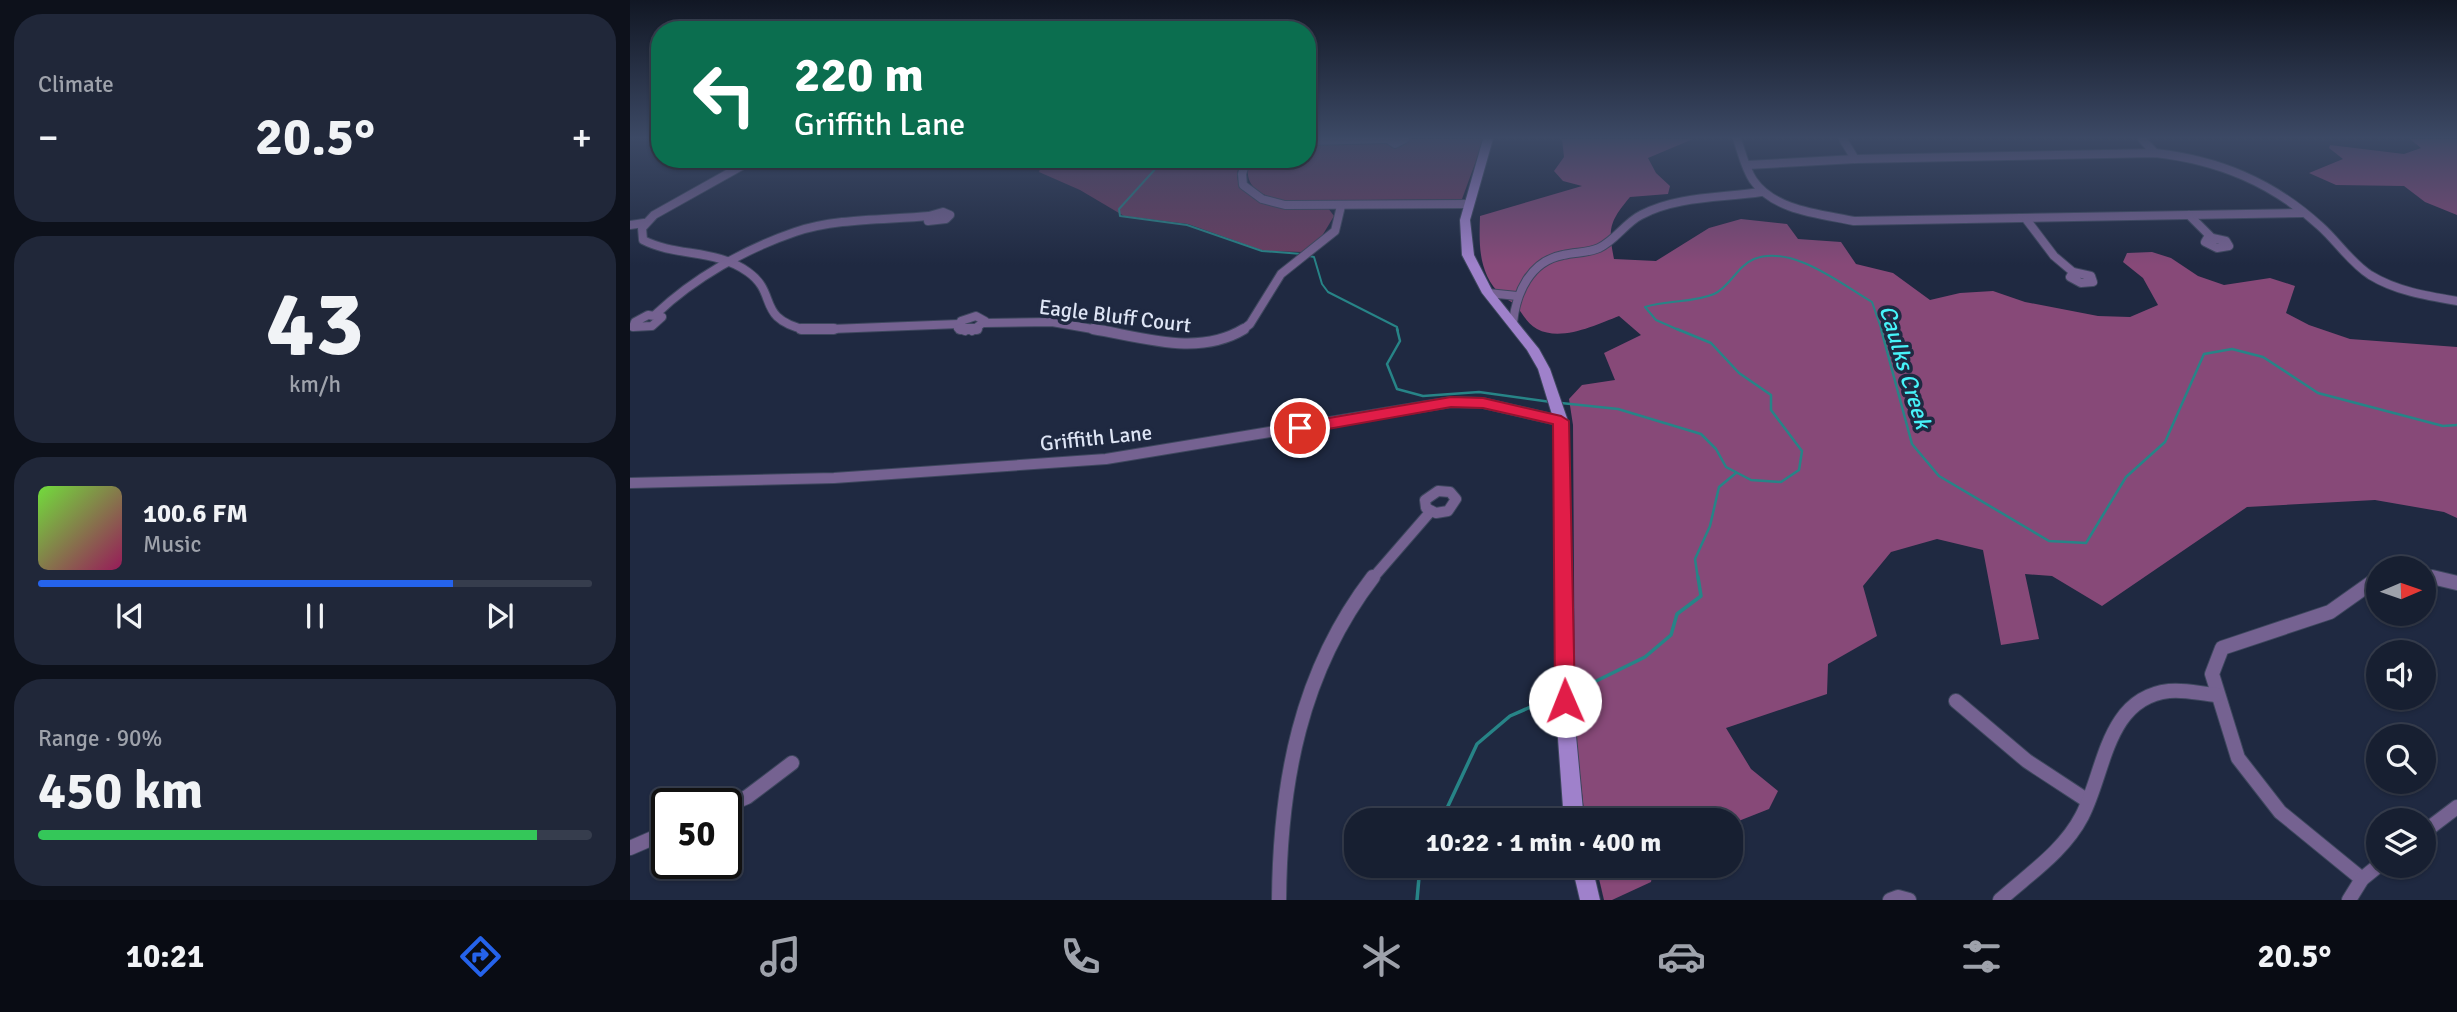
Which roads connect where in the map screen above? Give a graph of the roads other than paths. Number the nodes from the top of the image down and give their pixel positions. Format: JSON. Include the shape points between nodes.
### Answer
{"nodes":[{"id":1,"x":717,"y":181,"type":"edge"},
{"id":2,"x":1242,"y":181,"type":"edge"},
{"id":3,"x":1476,"y":181,"type":"edge"},
{"id":4,"x":1755,"y":181,"type":"edge"},
{"id":5,"x":2261,"y":181,"type":"edge"},
{"id":6,"x":1761,"y":192,"type":"junction"},
{"id":7,"x":1469,"y":204,"type":"junction"},
{"id":8,"x":1341,"y":206,"type":"junction"},
{"id":9,"x":2303,"y":213,"type":"junction"},
{"id":10,"x":2189,"y":215,"type":"junction"},
{"id":11,"x":929,"y":216,"type":"dead end"},
{"id":12,"x":2026,"y":219,"type":"junction"},
{"id":13,"x":645,"y":223,"type":"junction"},
{"id":14,"x":630,"y":225,"type":"edge"},
{"id":15,"x":635,"y":233,"type":"edge"},
{"id":16,"x":2211,"y":237,"type":"dead end"},
{"id":17,"x":731,"y":262,"type":"junction"},
{"id":18,"x":2073,"y":272,"type":"dead end"},
{"id":19,"x":1488,"y":293,"type":"junction"},
{"id":20,"x":1517,"y":296,"type":"junction"},
{"id":21,"x":2457,"y":301,"type":"edge"},
{"id":22,"x":632,"y":322,"type":"edge"},
{"id":23,"x":1513,"y":323,"type":"junction"},
{"id":24,"x":1560,"y":417,"type":"junction"},
{"id":25,"x":630,"y":483,"type":"edge"},
{"id":26,"x":1431,"y":511,"type":"dead end"},
{"id":27,"x":2436,"y":578,"type":"edge"},
{"id":28,"x":2457,"y":583,"type":"edge"},
{"id":29,"x":2366,"y":587,"type":"edge"},
{"id":30,"x":2217,"y":695,"type":"junction"},
{"id":31,"x":1956,"y":701,"type":"dead end"},
{"id":32,"x":792,"y":763,"type":"dead end"},
{"id":33,"x":742,"y":799,"type":"edge"},
{"id":34,"x":2088,"y":801,"type":"junction"},
{"id":35,"x":2457,"y":807,"type":"edge"},
{"id":36,"x":1573,"y":808,"type":"edge"},
{"id":37,"x":2436,"y":823,"type":"edge"},
{"id":38,"x":651,"y":839,"type":"edge"},
{"id":39,"x":630,"y":848,"type":"edge"},
{"id":40,"x":2366,"y":876,"type":"edge"},
{"id":41,"x":1585,"y":878,"type":"edge"},
{"id":42,"x":2362,"y":879,"type":"junction"},
{"id":43,"x":1279,"y":900,"type":"edge"},
{"id":44,"x":1590,"y":900,"type":"edge"},
{"id":45,"x":1890,"y":900,"type":"edge"},
{"id":46,"x":1909,"y":900,"type":"edge"},
{"id":47,"x":2000,"y":900,"type":"edge"},
{"id":48,"x":2349,"y":900,"type":"edge"}],
"edges":[{"from":1,"to":13,"type":"street"},
{"from":2,"to":8,"type":"street","via":[[1255,195],[1289,206]]},
{"from":3,"to":7,"type":"main road"},
{"from":4,"to":6,"type":"street"},
{"from":5,"to":9,"type":"street"},
{"from":6,"to":12,"type":"street","via":[[1854,221]]},
{"from":6,"to":20,"type":"street","via":[[1641,214],[1597,250],[1540,264]]},
{"from":7,"to":8,"type":"street"},
{"from":7,"to":19,"type":"main road","via":[[1465,220],[1468,255]]},
{"from":8,"to":17,"type":"street","name":"Eagle Bluff Court","via":[[1335,231],[1281,274],[1250,324],[1205,344],[1170,343],[1052,322],[984,323],[966,331],[959,330],[958,324],[818,330],[786,326],[774,319],[757,279]]},
{"from":9,"to":10,"type":"street"},
{"from":9,"to":21,"type":"street","via":[[2358,266],[2379,279],[2405,290]]},
{"from":10,"to":12,"type":"street"},
{"from":10,"to":16,"type":"street"},
{"from":11,"to":17,"type":"street","via":[[816,227]]},
{"from":12,"to":18,"type":"street"},
{"from":13,"to":14,"type":"street"},
{"from":13,"to":15,"type":"street","name":"Eagle Bluff Court"},
{"from":15,"to":17,"type":"street","name":"Eagle Bluff Court","via":[[647,243]]},
{"from":17,"to":22,"type":"street","via":[[678,293],[656,314],[662,320],[635,328]]},
{"from":19,"to":20,"type":"street"},
{"from":19,"to":23,"type":"main road"},
{"from":20,"to":23,"type":"street"},
{"from":23,"to":24,"type":"main road","via":[[1533,349]]},
{"from":24,"to":25,"type":"street","name":"Griffith Lane","via":[[1451,402],[1106,459],[834,478]]},
{"from":24,"to":36,"type":"main road","via":[[1566,725]]},
{"from":26,"to":43,"type":"street","via":[[1384,559],[1341,619],[1310,688],[1291,743],[1277,848]]},
{"from":27,"to":28,"type":"street"},
{"from":29,"to":30,"type":"street","via":[[2330,612],[2222,648],[2212,674]]},
{"from":30,"to":34,"type":"street","via":[[2166,691],[2135,702],[2119,718]]},
{"from":30,"to":42,"type":"street","via":[[2238,758],[2259,788],[2280,813]]},
{"from":31,"to":34,"type":"street","via":[[2027,761]]},
{"from":32,"to":33,"type":"street"},
{"from":34,"to":47,"type":"street","via":[[2071,833]]},
{"from":35,"to":37,"type":"street"},
{"from":38,"to":39,"type":"street"},
{"from":40,"to":42,"type":"street"},
{"from":41,"to":44,"type":"main road"},
{"from":42,"to":48,"type":"street"},
{"from":45,"to":46,"type":"street"}]}
